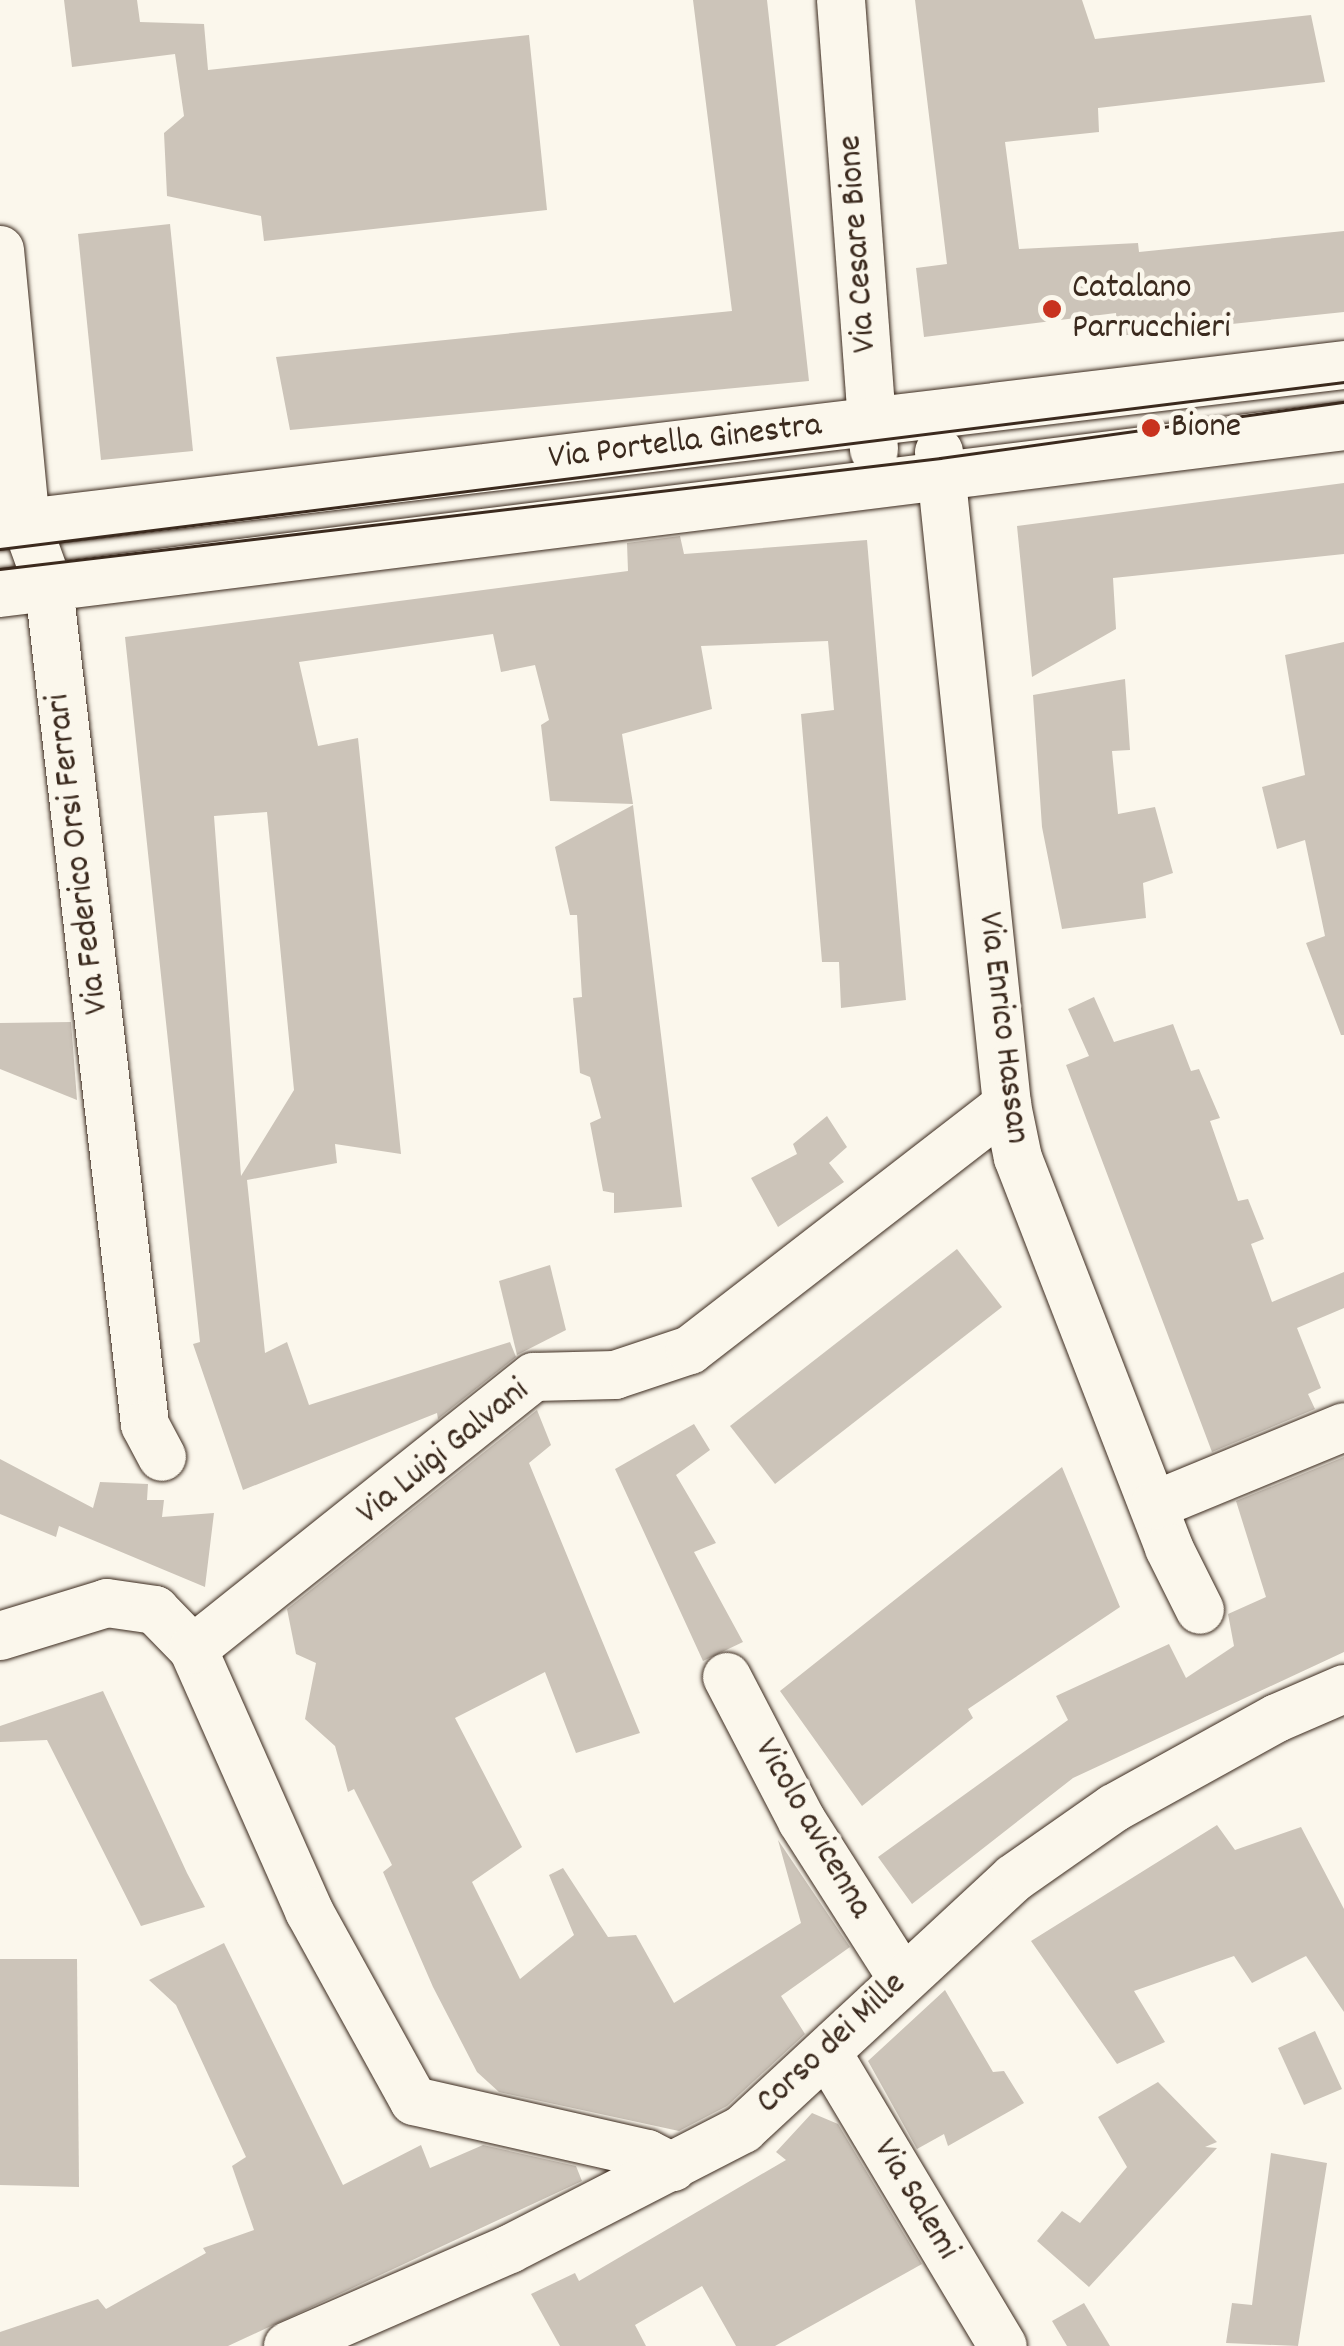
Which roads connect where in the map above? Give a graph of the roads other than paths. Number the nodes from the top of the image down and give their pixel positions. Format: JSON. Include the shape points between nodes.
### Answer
{"nodes":[{"id":1,"x":841,"y":0,"type":"edge"},
{"id":2,"x":0,"y":250,"type":"edge"},
{"id":3,"x":1344,"y":365,"type":"edge"},
{"id":4,"x":935,"y":414,"type":"junction"},
{"id":5,"x":872,"y":421,"type":"junction"},
{"id":6,"x":1344,"y":426,"type":"edge"},
{"id":7,"x":942,"y":481,"type":"junction"},
{"id":8,"x":879,"y":488,"type":"junction"},
{"id":9,"x":13,"y":524,"type":"edge"},
{"id":10,"x":49,"y":587,"type":"junction"},
{"id":11,"x":0,"y":593,"type":"edge"},
{"id":12,"x":1007,"y":1105,"type":"junction"},
{"id":13,"x":1344,"y":1427,"type":"edge"},
{"id":14,"x":162,"y":1456,"type":"dead end"},
{"id":15,"x":1155,"y":1505,"type":"junction"},
{"id":16,"x":1200,"y":1610,"type":"dead end"},
{"id":17,"x":0,"y":1636,"type":"edge"},
{"id":18,"x":193,"y":1650,"type":"junction"},
{"id":19,"x":726,"y":1677,"type":"dead end"},
{"id":20,"x":1344,"y":1690,"type":"edge"},
{"id":21,"x":902,"y":1978,"type":"junction"},
{"id":22,"x":828,"y":2054,"type":"junction"},
{"id":23,"x":673,"y":2167,"type":"junction"},
{"id":24,"x":288,"y":2346,"type":"edge"},
{"id":25,"x":1002,"y":2346,"type":"edge"}],
"edges":[{"from":1,"to":5,"type":"street","name":"Via Cesare Bione"},
{"from":2,"to":9,"type":"street","name":"Via Federico Orsi Ferrari"},
{"from":3,"to":4,"type":"street","name":"Via Portella Ginestra"},
{"from":4,"to":5,"type":"street","name":"Via Portella Ginestra"},
{"from":4,"to":7,"type":"street","name":"Via Enrico Hassan"},
{"from":5,"to":8,"type":"street","name":"Via Cesare Bione"},
{"from":5,"to":9,"type":"street","name":"Via Portella Ginestra"},
{"from":6,"to":7,"type":"street","name":"Via Portella Ginestra"},
{"from":7,"to":8,"type":"street","name":"Via Portella Ginestra"},
{"from":7,"to":12,"type":"street","name":"Via Enrico Hassan"},
{"from":8,"to":10,"type":"street","name":"Via Portella Ginestra"},
{"from":9,"to":10,"type":"street","name":"Via Federico Orsi Ferrari"},
{"from":10,"to":11,"type":"street","name":"Via Portella Ginestra"},
{"from":10,"to":14,"type":"street","name":"Via Federico Orsi Ferrari","via":[[145,1425]]},
{"from":12,"to":15,"type":"street","name":"Via Enrico Hassan","via":[[1018,1158]]},
{"from":12,"to":18,"type":"street","name":"Via Luigi Galvani","via":[[690,1350],[615,1375],[534,1377]]},
{"from":13,"to":15,"type":"street"},
{"from":15,"to":16,"type":"street","name":"Via Enrico Hassan"},
{"from":17,"to":18,"type":"street","via":[[107,1603],[156,1610]]},
{"from":18,"to":23,"type":"street","via":[[309,1910],[414,2101],[646,2154]]},
{"from":19,"to":21,"type":"street","name":"Vicolo avicenna","via":[[802,1822]]},
{"from":20,"to":21,"type":"street","name":"Corso dei Mille","via":[[1277,1718],[1114,1808],[1014,1878]]},
{"from":21,"to":22,"type":"street","name":"Corso dei Mille"},
{"from":22,"to":23,"type":"street","name":"Corso dei Mille","via":[[743,2128]]},
{"from":22,"to":25,"type":"street","name":"Via Salemi"},
{"from":23,"to":24,"type":"street","name":"Corso dei Mille","via":[[510,2249]]}]}
